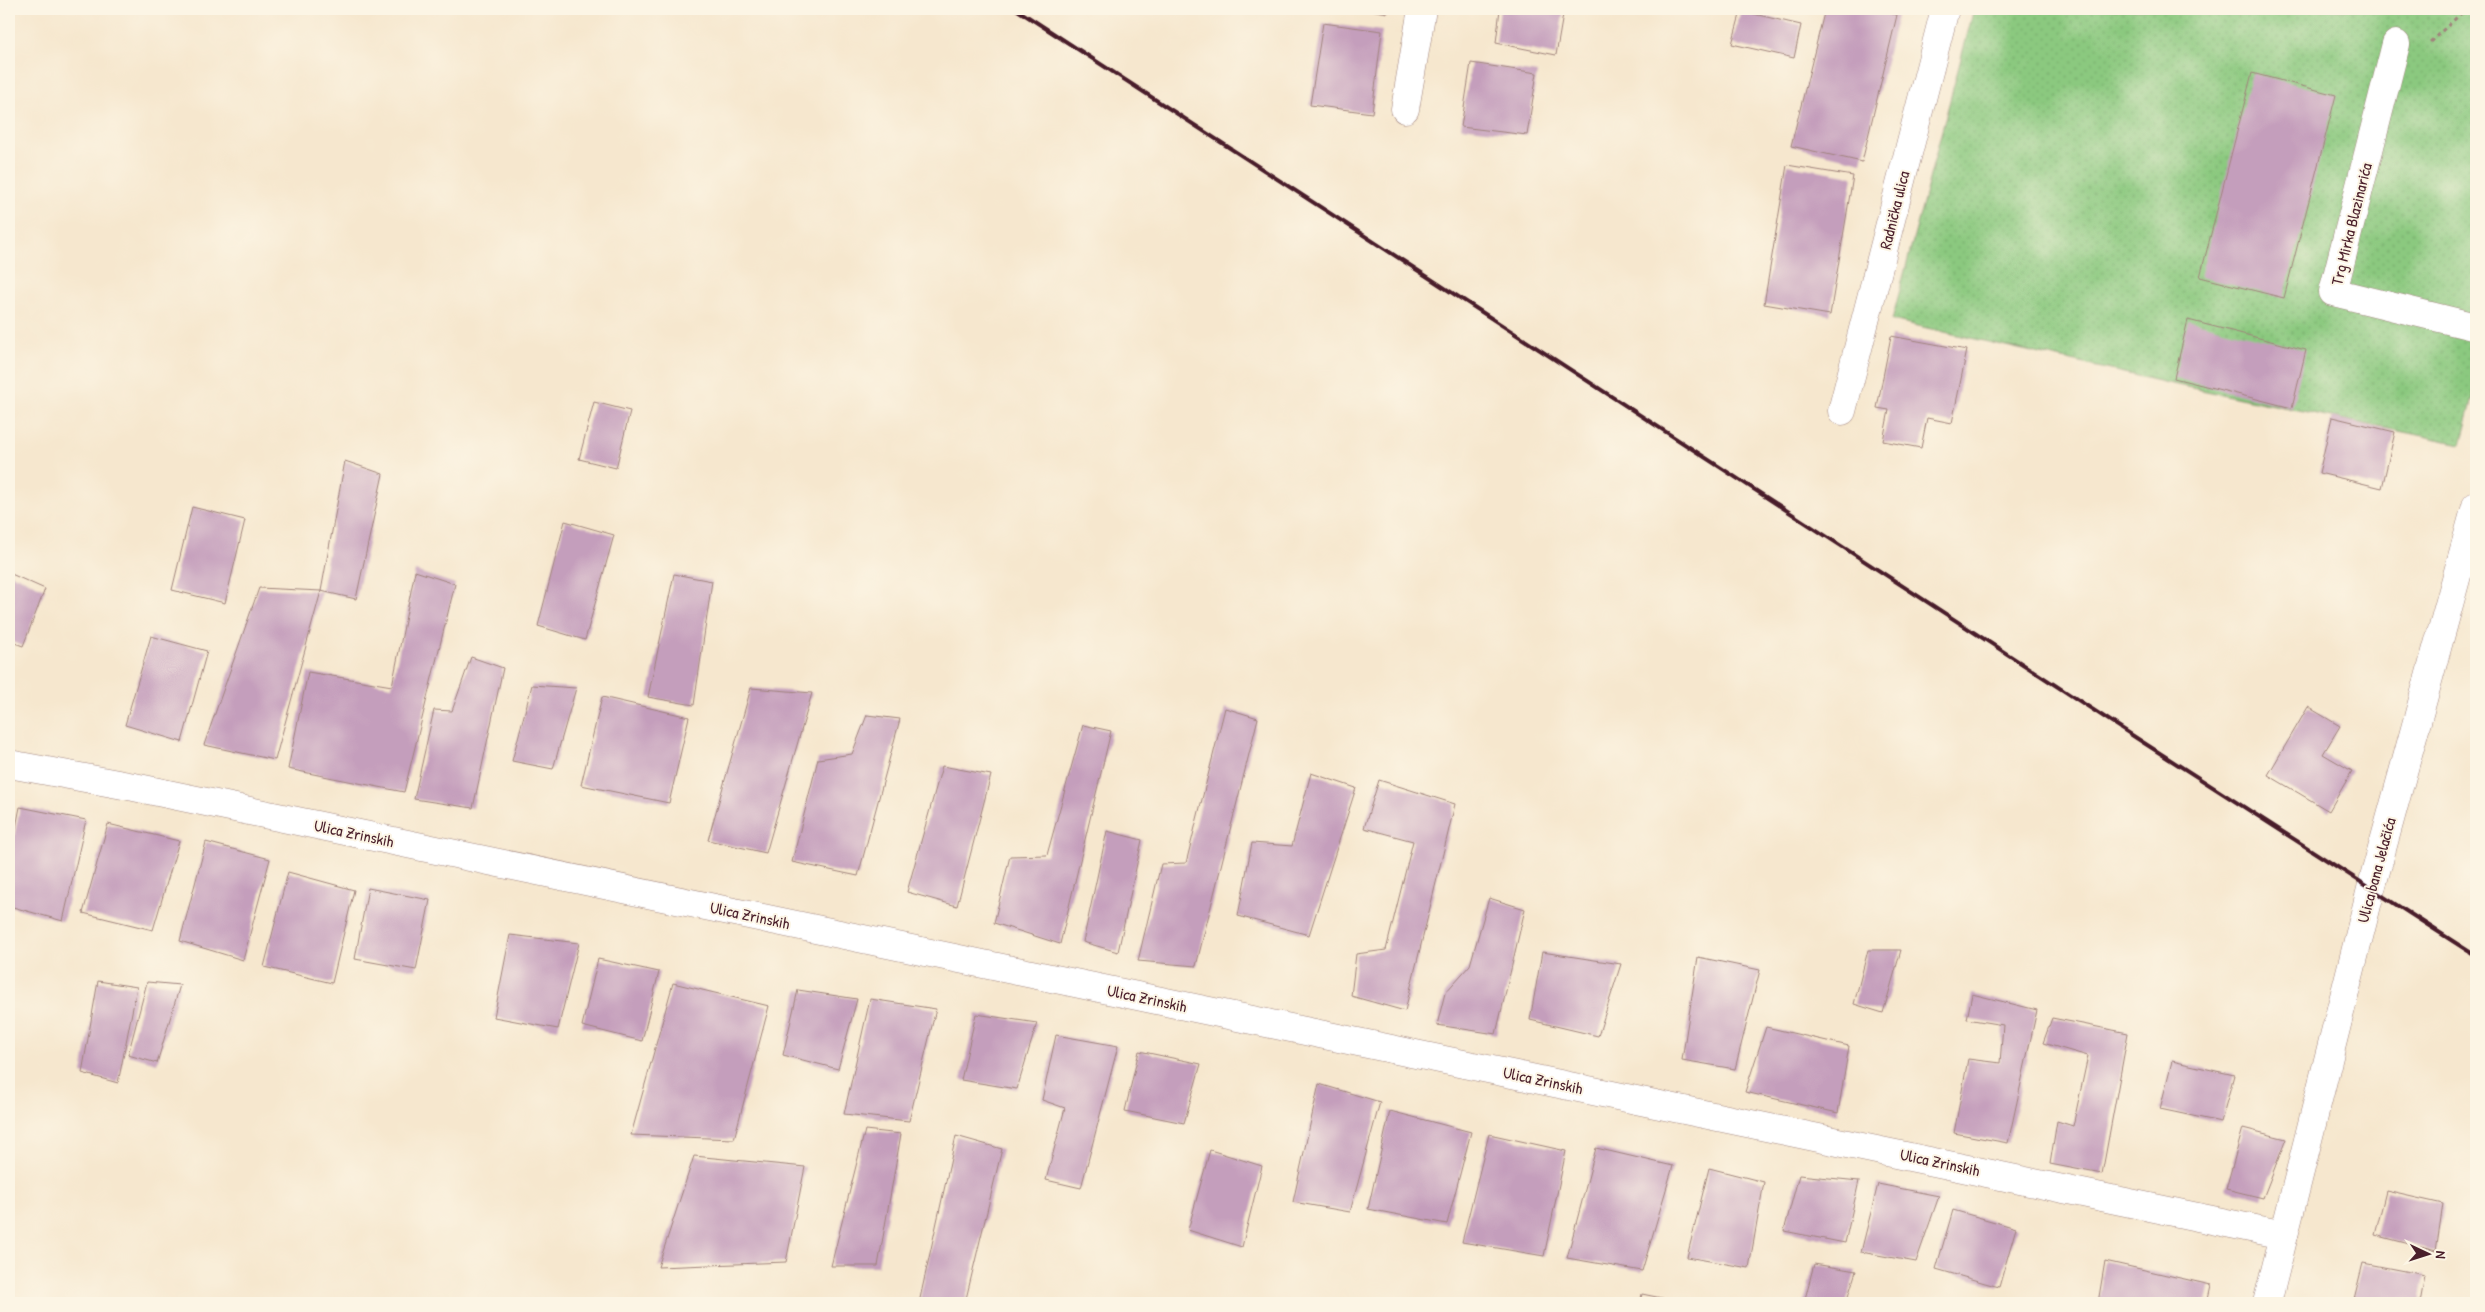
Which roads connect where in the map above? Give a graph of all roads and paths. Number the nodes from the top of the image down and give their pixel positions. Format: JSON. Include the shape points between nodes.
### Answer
{"nodes":[{"id":1,"x":1422,"y":9,"type":"edge"},
{"id":2,"x":1945,"y":9,"type":"edge"},
{"id":3,"x":2466,"y":9,"type":"edge"},
{"id":4,"x":2396,"y":44,"type":"joint"},
{"id":5,"x":1405,"y":108,"type":"dead end"},
{"id":6,"x":2476,"y":327,"type":"edge"},
{"id":7,"x":1842,"y":411,"type":"dead end"},
{"id":8,"x":2476,"y":506,"type":"edge"},
{"id":9,"x":9,"y":764,"type":"edge"},
{"id":10,"x":2284,"y":1235,"type":"junction"},
{"id":11,"x":2267,"y":1303,"type":"edge"}],
"edges":[{"from":1,"to":5,"type":"street"},
{"from":2,"to":7,"type":"street","name":"Radnička ulica"},
{"from":3,"to":4,"type":"path","via":[[2428,44]]},
{"from":4,"to":6,"type":"street","name":"Trg Mirka Blazinarića","via":[[2333,292]]},
{"from":8,"to":10,"type":"street","name":"Ulica bana Jelačića","via":[[2371,889]]},
{"from":9,"to":10,"type":"street","name":"Ulica Zrinskih","via":[[163,793]]},
{"from":10,"to":11,"type":"street","name":"Ulica bana Jelačića"}]}
